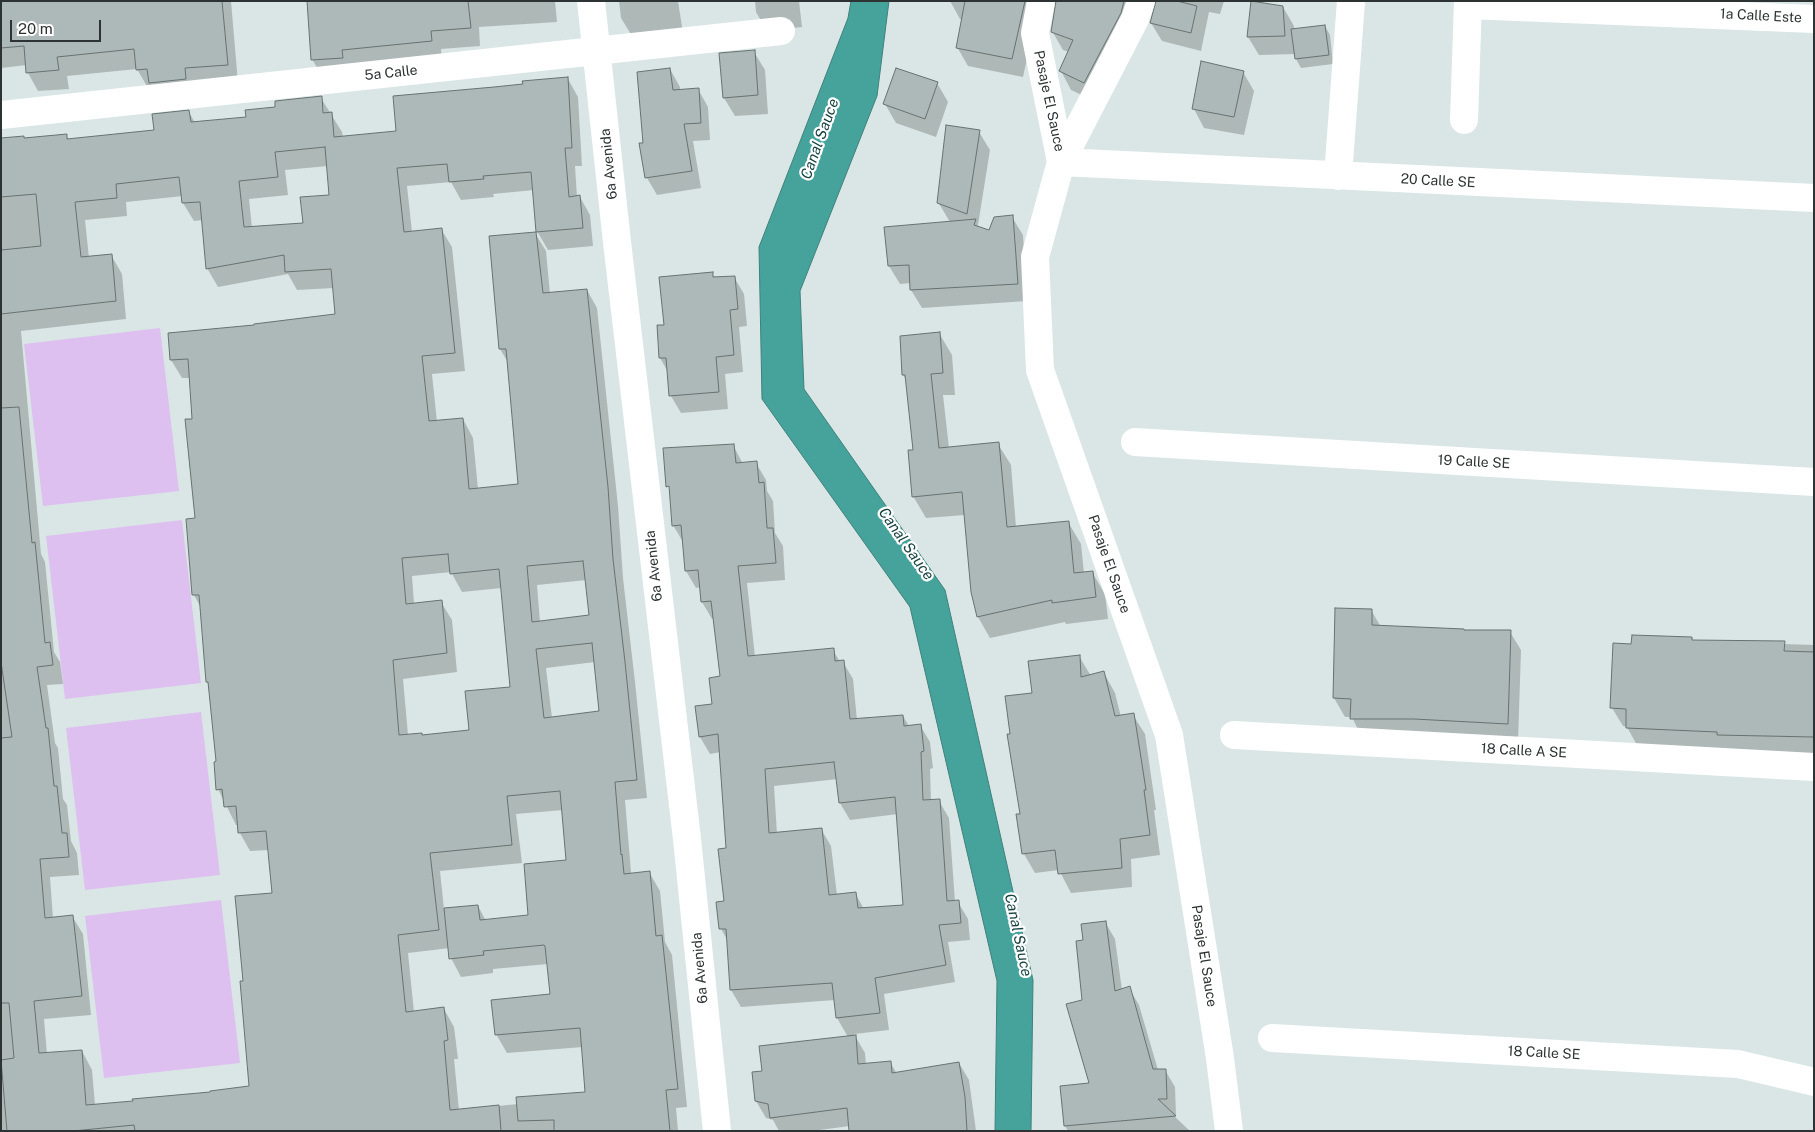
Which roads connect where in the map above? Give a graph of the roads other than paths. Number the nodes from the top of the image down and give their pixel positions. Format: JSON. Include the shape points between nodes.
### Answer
{"nodes":[{"id":1,"x":591,"y":1,"type":"edge"},
{"id":2,"x":1041,"y":1,"type":"edge"},
{"id":3,"x":1141,"y":1,"type":"edge"},
{"id":4,"x":1351,"y":1,"type":"edge"},
{"id":5,"x":1468,"y":3,"type":"edge"},
{"id":6,"x":1716,"y":8,"type":"edge"},
{"id":7,"x":1814,"y":19,"type":"edge"},
{"id":8,"x":781,"y":31,"type":"dead end"},
{"id":9,"x":597,"y":51,"type":"junction"},
{"id":10,"x":1,"y":115,"type":"edge"},
{"id":11,"x":1464,"y":120,"type":"dead end"},
{"id":12,"x":1061,"y":162,"type":"junction"},
{"id":13,"x":1338,"y":176,"type":"junction"},
{"id":14,"x":1814,"y":198,"type":"edge"},
{"id":15,"x":1135,"y":442,"type":"dead end"},
{"id":16,"x":1814,"y":482,"type":"edge"},
{"id":17,"x":1234,"y":735,"type":"dead end"},
{"id":18,"x":1814,"y":767,"type":"edge"},
{"id":19,"x":1272,"y":1038,"type":"dead end"},
{"id":20,"x":1814,"y":1082,"type":"edge"},
{"id":21,"x":717,"y":1131,"type":"edge"},
{"id":22,"x":1229,"y":1131,"type":"edge"}],
"edges":[{"from":1,"to":9,"type":"street","name":"6a Avenida"},
{"from":2,"to":12,"type":"street","name":"Pasaje El Sauce","via":[[1035,33]]},
{"from":3,"to":12,"type":"street","via":[[1135,19]]},
{"from":4,"to":13,"type":"street"},
{"from":5,"to":6,"type":"street","name":"1a Calle Este"},
{"from":5,"to":11,"type":"street"},
{"from":6,"to":7,"type":"street","name":"1a Calle Este"},
{"from":8,"to":9,"type":"street","name":"5a Calle"},
{"from":9,"to":10,"type":"street","name":"5a Calle"},
{"from":9,"to":21,"type":"street","name":"6a Avenida"},
{"from":12,"to":13,"type":"street","name":"20 Calle SE"},
{"from":12,"to":22,"type":"street","name":"Pasaje El Sauce","via":[[1035,257],[1040,370],[1169,735]]},
{"from":13,"to":14,"type":"street","name":"20 Calle SE"},
{"from":15,"to":16,"type":"street","name":"19 Calle SE"},
{"from":17,"to":18,"type":"street","name":"18 Calle A SE"},
{"from":19,"to":20,"type":"street","name":"18 Calle SE","via":[[1738,1064]]}]}
